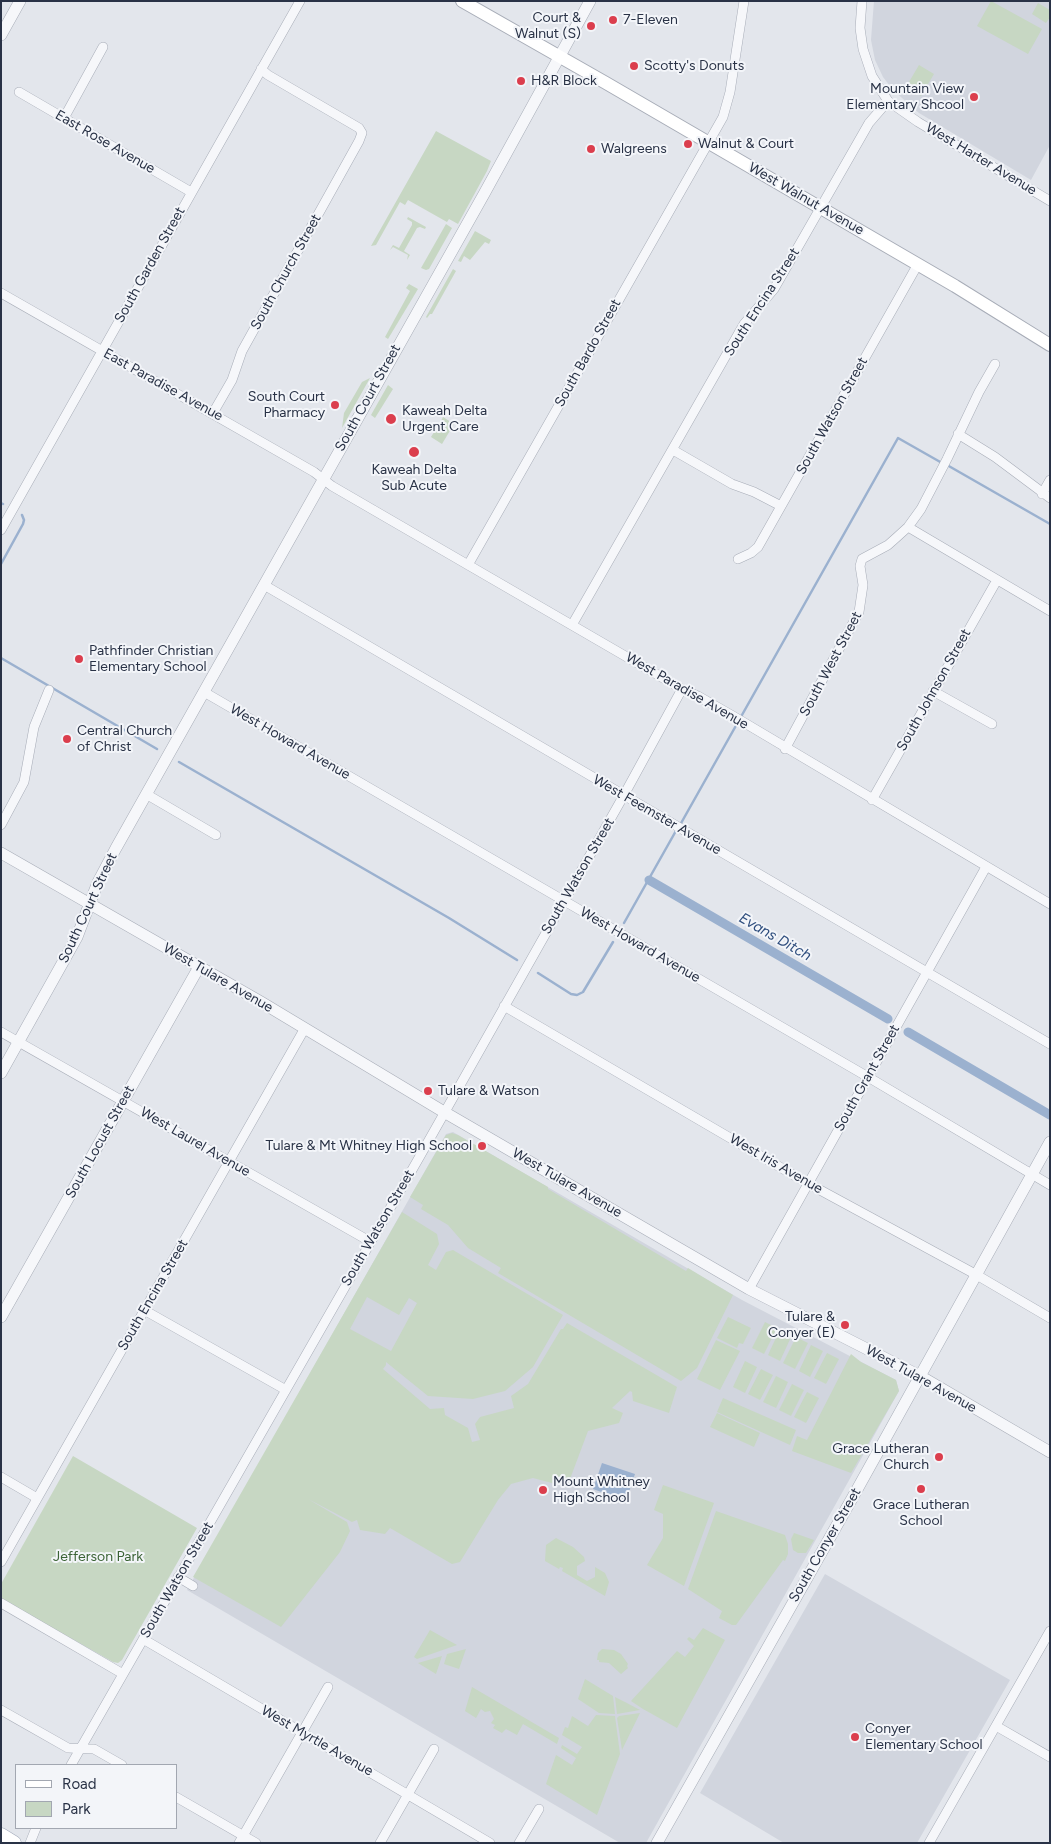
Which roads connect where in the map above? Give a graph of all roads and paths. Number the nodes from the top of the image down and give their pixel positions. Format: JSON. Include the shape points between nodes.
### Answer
{"nodes":[{"id":1,"x":20,"y":1,"type":"edge"},
{"id":2,"x":300,"y":1,"type":"edge"},
{"id":3,"x":462,"y":1,"type":"edge"},
{"id":4,"x":590,"y":1,"type":"edge"},
{"id":5,"x":744,"y":1,"type":"edge"},
{"id":6,"x":862,"y":1,"type":"edge"},
{"id":7,"x":1,"y":35,"type":"edge"},
{"id":8,"x":103,"y":47,"type":"dead end"},
{"id":9,"x":560,"y":56,"type":"junction"},
{"id":10,"x":261,"y":69,"type":"junction"},
{"id":11,"x":20,"y":92,"type":"dead end"},
{"id":12,"x":888,"y":100,"type":"junction"},
{"id":13,"x":64,"y":118,"type":"junction"},
{"id":14,"x":708,"y":142,"type":"junction"},
{"id":15,"x":192,"y":192,"type":"junction"},
{"id":16,"x":1050,"y":201,"type":"edge"},
{"id":17,"x":820,"y":207,"type":"junction"},
{"id":18,"x":918,"y":264,"type":"junction"},
{"id":19,"x":1,"y":294,"type":"edge"},
{"id":20,"x":1050,"y":345,"type":"edge"},
{"id":21,"x":102,"y":351,"type":"junction"},
{"id":22,"x":995,"y":364,"type":"dead end"},
{"id":23,"x":213,"y":413,"type":"junction"},
{"id":24,"x":958,"y":434,"type":"junction"},
{"id":25,"x":673,"y":450,"type":"junction"},
{"id":26,"x":323,"y":479,"type":"junction"},
{"id":27,"x":1050,"y":480,"type":"edge"},
{"id":28,"x":1046,"y":496,"type":"edge"},
{"id":29,"x":781,"y":506,"type":"junction"},
{"id":30,"x":908,"y":527,"type":"junction"},
{"id":31,"x":1,"y":530,"type":"edge"},
{"id":32,"x":738,"y":559,"type":"dead end"},
{"id":33,"x":468,"y":565,"type":"junction"},
{"id":34,"x":996,"y":580,"type":"junction"},
{"id":35,"x":264,"y":585,"type":"junction"},
{"id":36,"x":1050,"y":611,"type":"edge"},
{"id":37,"x":572,"y":625,"type":"junction"},
{"id":38,"x":682,"y":689,"type":"junction"},
{"id":39,"x":49,"y":690,"type":"dead end"},
{"id":40,"x":933,"y":691,"type":"junction"},
{"id":41,"x":204,"y":692,"type":"junction"},
{"id":42,"x":992,"y":724,"type":"dead end"},
{"id":43,"x":785,"y":749,"type":"junction"},
{"id":44,"x":146,"y":794,"type":"junction"},
{"id":45,"x":624,"y":795,"type":"junction"},
{"id":46,"x":872,"y":800,"type":"junction"},
{"id":47,"x":1,"y":826,"type":"edge"},
{"id":48,"x":216,"y":835,"type":"dead end"},
{"id":49,"x":1,"y":853,"type":"edge"},
{"id":50,"x":986,"y":867,"type":"junction"},
{"id":51,"x":563,"y":901,"type":"junction"},
{"id":52,"x":90,"y":903,"type":"junction"},
{"id":53,"x":1050,"y":904,"type":"edge"},
{"id":54,"x":199,"y":967,"type":"junction"},
{"id":55,"x":926,"y":973,"type":"junction"},
{"id":56,"x":504,"y":1006,"type":"junction"},
{"id":57,"x":305,"y":1028,"type":"junction"},
{"id":58,"x":1,"y":1032,"type":"edge"},
{"id":59,"x":19,"y":1042,"type":"junction"},
{"id":60,"x":1050,"y":1044,"type":"edge"},
{"id":61,"x":1,"y":1073,"type":"edge"},
{"id":62,"x":868,"y":1076,"type":"junction"},
{"id":63,"x":123,"y":1101,"type":"junction"},
{"id":64,"x":444,"y":1112,"type":"junction"},
{"id":65,"x":1050,"y":1142,"type":"edge"},
{"id":66,"x":229,"y":1162,"type":"junction"},
{"id":67,"x":1031,"y":1174,"type":"junction"},
{"id":68,"x":809,"y":1184,"type":"junction"},
{"id":69,"x":1050,"y":1184,"type":"edge"},
{"id":70,"x":371,"y":1242,"type":"junction"},
{"id":71,"x":975,"y":1274,"type":"junction"},
{"id":72,"x":749,"y":1289,"type":"junction"},
{"id":73,"x":144,"y":1310,"type":"junction"},
{"id":74,"x":1,"y":1316,"type":"edge"},
{"id":75,"x":1050,"y":1318,"type":"edge"},
{"id":76,"x":920,"y":1376,"type":"junction"},
{"id":77,"x":286,"y":1390,"type":"junction"},
{"id":78,"x":1050,"y":1452,"type":"edge"},
{"id":79,"x":1,"y":1477,"type":"edge"},
{"id":80,"x":37,"y":1498,"type":"junction"},
{"id":81,"x":1,"y":1562,"type":"edge"},
{"id":82,"x":178,"y":1577,"type":"junction"},
{"id":83,"x":192,"y":1586,"type":"dead end"},
{"id":84,"x":1,"y":1603,"type":"edge"},
{"id":85,"x":1050,"y":1631,"type":"edge"},
{"id":86,"x":143,"y":1639,"type":"junction"},
{"id":87,"x":123,"y":1674,"type":"junction"},
{"id":88,"x":328,"y":1687,"type":"dead end"},
{"id":89,"x":1,"y":1710,"type":"edge"},
{"id":90,"x":996,"y":1726,"type":"junction"},
{"id":91,"x":302,"y":1733,"type":"junction"},
{"id":92,"x":80,"y":1748,"type":"junction"},
{"id":93,"x":434,"y":1749,"type":"dead end"},
{"id":94,"x":1050,"y":1757,"type":"edge"},
{"id":95,"x":72,"y":1764,"type":"edge"},
{"id":96,"x":120,"y":1764,"type":"edge"},
{"id":97,"x":408,"y":1794,"type":"junction"},
{"id":98,"x":178,"y":1798,"type":"edge"},
{"id":99,"x":538,"y":1810,"type":"dead end"},
{"id":100,"x":36,"y":1829,"type":"edge"},
{"id":101,"x":1,"y":1835,"type":"edge"},
{"id":102,"x":241,"y":1839,"type":"edge"},
{"id":103,"x":14,"y":1843,"type":"edge"},
{"id":104,"x":30,"y":1843,"type":"edge"},
{"id":105,"x":256,"y":1843,"type":"edge"},
{"id":106,"x":380,"y":1843,"type":"edge"},
{"id":107,"x":490,"y":1843,"type":"edge"},
{"id":108,"x":519,"y":1843,"type":"edge"},
{"id":109,"x":657,"y":1843,"type":"edge"},
{"id":110,"x":929,"y":1843,"type":"edge"}],
"edges":[{"from":1,"to":7,"type":"street"},
{"from":2,"to":10,"type":"street","name":"South Garden Street"},
{"from":3,"to":9,"type":"main road","name":"West Walnut Avenue"},
{"from":4,"to":9,"type":"street","name":"South Court Street"},
{"from":5,"to":14,"type":"street","via":[[730,92],[723,117]]},
{"from":6,"to":12,"type":"street","via":[[862,49],[872,76]]},
{"from":8,"to":13,"type":"street"},
{"from":9,"to":14,"type":"main road","name":"West Walnut Avenue"},
{"from":9,"to":26,"type":"street","name":"South Court Street"},
{"from":10,"to":15,"type":"street","name":"South Garden Street"},
{"from":10,"to":23,"type":"street","name":"South Church Street","via":[[359,128],[362,133],[242,351],[232,380]]},
{"from":11,"to":13,"type":"street","name":"East Rose Avenue"},
{"from":12,"to":16,"type":"street","name":"West Harter Avenue","via":[[918,122]]},
{"from":12,"to":17,"type":"street","name":"South Encina Street","via":[[869,123]]},
{"from":13,"to":15,"type":"street","name":"East Rose Avenue"},
{"from":14,"to":17,"type":"main road","name":"West Walnut Avenue"},
{"from":14,"to":33,"type":"street","name":"South Bardo Street"},
{"from":15,"to":21,"type":"street","name":"South Garden Street"},
{"from":17,"to":18,"type":"main road","name":"West Walnut Avenue"},
{"from":17,"to":25,"type":"street","name":"South Encina Street","via":[[774,289],[744,324]]},
{"from":18,"to":20,"type":"main road","name":"West Walnut Avenue"},
{"from":18,"to":29,"type":"street","name":"South Watson Street"},
{"from":19,"to":21,"type":"street","name":"East Paradise Avenue"},
{"from":21,"to":23,"type":"street","name":"East Paradise Avenue"},
{"from":21,"to":31,"type":"street","name":"South Garden Street"},
{"from":22,"to":24,"type":"street","name":"South West Street"},
{"from":23,"to":26,"type":"street","name":"East Paradise Avenue"},
{"from":24,"to":28,"type":"street","via":[[995,457]]},
{"from":24,"to":30,"type":"street","name":"South West Street","via":[[935,483]]},
{"from":25,"to":29,"type":"street","via":[[732,484]]},
{"from":25,"to":37,"type":"street","name":"South Encina Street"},
{"from":26,"to":33,"type":"street","name":"West Paradise Avenue"},
{"from":26,"to":35,"type":"street","name":"South Court Street"},
{"from":27,"to":28,"type":"street"},
{"from":29,"to":32,"type":"street","name":"South Watson Street","via":[[758,547]]},
{"from":30,"to":34,"type":"street"},
{"from":30,"to":43,"type":"street","name":"South West Street","via":[[888,545],[862,559],[860,612]]},
{"from":33,"to":37,"type":"street","name":"West Paradise Avenue"},
{"from":34,"to":36,"type":"street"},
{"from":34,"to":40,"type":"street","name":"South Johnson Street"},
{"from":35,"to":41,"type":"street","name":"South Court Street"},
{"from":35,"to":45,"type":"street","name":"West Feemster Avenue"},
{"from":37,"to":38,"type":"street","name":"West Paradise Avenue"},
{"from":38,"to":43,"type":"street","name":"West Paradise Avenue"},
{"from":38,"to":45,"type":"street","name":"South Watson Street"},
{"from":39,"to":47,"type":"street","via":[[34,727],[24,782]]},
{"from":40,"to":42,"type":"street"},
{"from":40,"to":46,"type":"street","name":"South Johnson Street"},
{"from":41,"to":44,"type":"street","name":"South Court Street"},
{"from":41,"to":51,"type":"street","name":"West Howard Avenue"},
{"from":43,"to":46,"type":"street","name":"West Paradise Avenue"},
{"from":44,"to":48,"type":"street"},
{"from":44,"to":52,"type":"street","name":"South Court Street"},
{"from":45,"to":51,"type":"street","name":"South Watson Street"},
{"from":45,"to":55,"type":"street","name":"West Feemster Avenue"},
{"from":46,"to":50,"type":"street","name":"West Paradise Avenue"},
{"from":49,"to":52,"type":"street","name":"West Tulare Avenue"},
{"from":50,"to":53,"type":"street","name":"West Paradise Avenue"},
{"from":50,"to":55,"type":"street","name":"South Grant Street"},
{"from":51,"to":56,"type":"street","name":"South Watson Street"},
{"from":51,"to":62,"type":"street","name":"West Howard Avenue"},
{"from":52,"to":54,"type":"street","name":"West Tulare Avenue"},
{"from":52,"to":59,"type":"street","name":"South Court Street","via":[[77,937]]},
{"from":54,"to":57,"type":"street","name":"West Tulare Avenue"},
{"from":54,"to":63,"type":"street","name":"South Locust Street"},
{"from":55,"to":60,"type":"street","name":"West Feemster Avenue"},
{"from":55,"to":62,"type":"street","name":"South Grant Street"},
{"from":56,"to":64,"type":"street","name":"South Watson Street"},
{"from":56,"to":68,"type":"street","name":"West Iris Avenue"},
{"from":57,"to":64,"type":"street","name":"West Tulare Avenue"},
{"from":57,"to":66,"type":"street","name":"South Encina Street"},
{"from":58,"to":59,"type":"street","name":"West Laurel Avenue"},
{"from":59,"to":61,"type":"street","name":"South Court Street"},
{"from":59,"to":63,"type":"street","name":"West Laurel Avenue"},
{"from":62,"to":67,"type":"street","name":"West Howard Avenue"},
{"from":62,"to":68,"type":"street","name":"South Grant Street"},
{"from":63,"to":66,"type":"street","name":"West Laurel Avenue"},
{"from":63,"to":74,"type":"street","name":"South Locust Street"},
{"from":64,"to":70,"type":"street","name":"South Watson Street"},
{"from":64,"to":72,"type":"street","name":"West Tulare Avenue"},
{"from":65,"to":67,"type":"street","name":"South Conyer Street"},
{"from":66,"to":70,"type":"street","name":"West Laurel Avenue"},
{"from":66,"to":73,"type":"street","name":"South Encina Street"},
{"from":67,"to":69,"type":"street","name":"West Howard Avenue"},
{"from":67,"to":71,"type":"street","name":"South Conyer Street"},
{"from":68,"to":71,"type":"street","name":"West Iris Avenue"},
{"from":68,"to":72,"type":"street","name":"South Grant Street"},
{"from":70,"to":77,"type":"street","name":"South Watson Street"},
{"from":71,"to":75,"type":"street","name":"West Iris Avenue"},
{"from":71,"to":76,"type":"street","name":"South Conyer Street"},
{"from":72,"to":76,"type":"street","name":"West Tulare Avenue"},
{"from":73,"to":77,"type":"street"},
{"from":73,"to":80,"type":"street","name":"South Encina Street"},
{"from":76,"to":78,"type":"street","name":"West Tulare Avenue"},
{"from":76,"to":109,"type":"street","name":"South Conyer Street"},
{"from":77,"to":82,"type":"street","name":"South Watson Street"},
{"from":79,"to":80,"type":"street"},
{"from":80,"to":81,"type":"street","name":"South Encina Street"},
{"from":82,"to":83,"type":"street"},
{"from":82,"to":86,"type":"street","name":"South Watson Street"},
{"from":84,"to":87,"type":"street"},
{"from":85,"to":90,"type":"street"},
{"from":86,"to":87,"type":"street","name":"South Watson Street"},
{"from":86,"to":91,"type":"street","name":"West Myrtle Avenue"},
{"from":87,"to":92,"type":"street","name":"South Watson Street"},
{"from":88,"to":91,"type":"street"},
{"from":89,"to":92,"type":"street","via":[[68,1748]]},
{"from":90,"to":94,"type":"street"},
{"from":90,"to":110,"type":"street"},
{"from":91,"to":97,"type":"street","name":"West Myrtle Avenue"},
{"from":91,"to":102,"type":"street"},
{"from":92,"to":95,"type":"street","name":"South Watson Street"},
{"from":92,"to":96,"type":"street","via":[[94,1749]]},
{"from":93,"to":97,"type":"street"},
{"from":97,"to":106,"type":"street"},
{"from":97,"to":107,"type":"street","name":"West Myrtle Avenue"},
{"from":98,"to":102,"type":"street"},
{"from":99,"to":108,"type":"street"},
{"from":100,"to":104,"type":"street"},
{"from":101,"to":103,"type":"main road"},
{"from":102,"to":105,"type":"street"}]}
